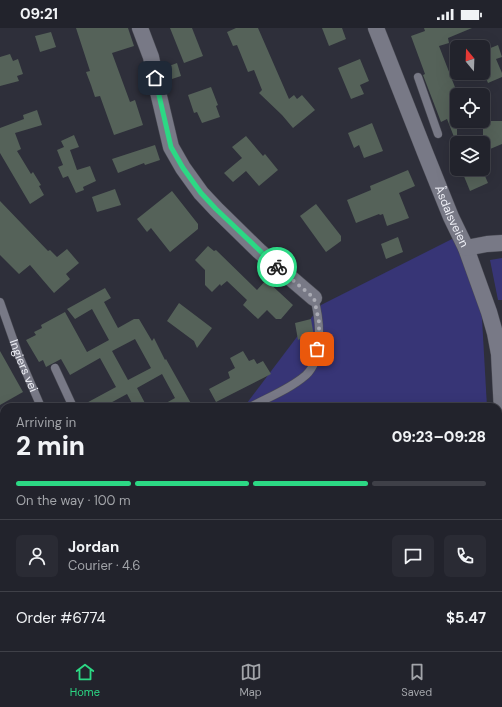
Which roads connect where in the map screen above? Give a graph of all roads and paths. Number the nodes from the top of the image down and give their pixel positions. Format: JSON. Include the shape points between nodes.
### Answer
{"nodes":[{"id":1,"x":140,"y":28,"type":"edge"},
{"id":2,"x":376,"y":28,"type":"edge"},
{"id":3,"x":418,"y":77,"type":"dead end"},
{"id":4,"x":438,"y":134,"type":"dead end"},
{"id":5,"x":502,"y":243,"type":"edge"},
{"id":6,"x":466,"y":248,"type":"junction"},
{"id":7,"x":314,"y":298,"type":"joint"},
{"id":8,"x":0,"y":302,"type":"edge"},
{"id":9,"x":54,"y":368,"type":"dead end"},
{"id":10,"x":39,"y":403,"type":"edge"},
{"id":11,"x":71,"y":403,"type":"edge"},
{"id":12,"x":258,"y":403,"type":"edge"},
{"id":13,"x":502,"y":403,"type":"edge"}],
"edges":[{"from":1,"to":7,"type":"street","via":[[151,57],[171,147],[183,168],[216,209]]},
{"from":2,"to":6,"type":"street","name":"Åsdalsveien"},
{"from":3,"to":4,"type":"lane"},
{"from":5,"to":6,"type":"street"},
{"from":6,"to":13,"type":"street","name":"Åsdalsveien","via":[[496,333]]},
{"from":7,"to":12,"type":"lane","via":[[319,336],[313,363],[307,374]]},
{"from":8,"to":10,"type":"lane","name":"Ingiers vei"},
{"from":9,"to":11,"type":"lane"}]}
